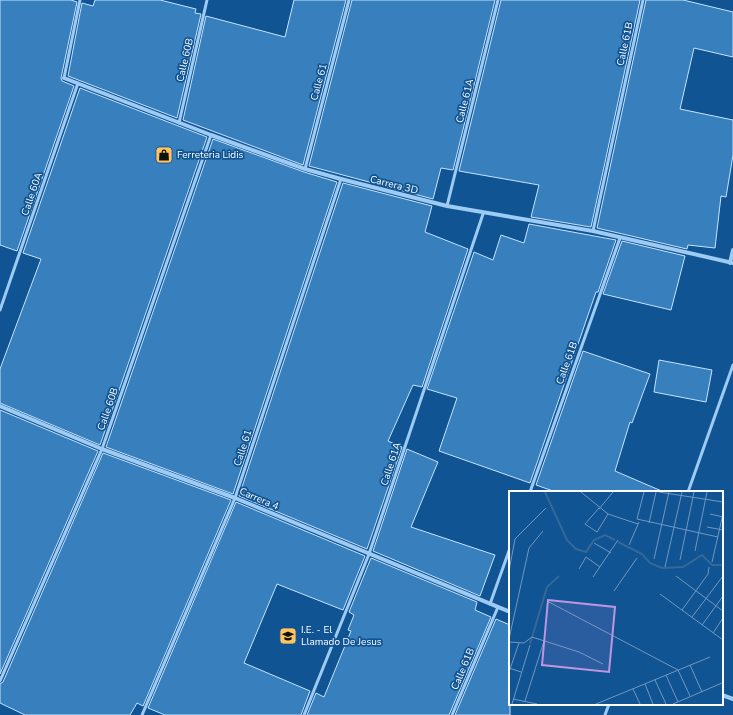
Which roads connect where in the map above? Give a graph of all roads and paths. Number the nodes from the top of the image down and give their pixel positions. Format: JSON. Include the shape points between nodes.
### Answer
{"nodes":[{"id":1,"x":80,"y":0,"type":"edge"},
{"id":2,"x":207,"y":0,"type":"edge"},
{"id":3,"x":349,"y":0,"type":"edge"},
{"id":4,"x":498,"y":0,"type":"edge"},
{"id":5,"x":643,"y":0,"type":"edge"},
{"id":6,"x":64,"y":78,"type":"joint"},
{"id":7,"x":78,"y":84,"type":"junction"},
{"id":8,"x":179,"y":123,"type":"junction"},
{"id":9,"x":211,"y":135,"type":"junction"},
{"id":10,"x":305,"y":169,"type":"junction"},
{"id":11,"x":341,"y":179,"type":"junction"},
{"id":12,"x":447,"y":206,"type":"junction"},
{"id":13,"x":483,"y":214,"type":"junction"},
{"id":14,"x":593,"y":232,"type":"junction"},
{"id":15,"x":620,"y":238,"type":"junction"},
{"id":16,"x":733,"y":250,"type":"edge"},
{"id":17,"x":732,"y":263,"type":"edge"},
{"id":18,"x":0,"y":310,"type":"edge"},
{"id":19,"x":733,"y":364,"type":"edge"},
{"id":20,"x":0,"y":406,"type":"edge"},
{"id":21,"x":102,"y":449,"type":"junction"},
{"id":22,"x":530,"y":491,"type":"edge"},
{"id":23,"x":688,"y":491,"type":"edge"},
{"id":24,"x":235,"y":498,"type":"junction"},
{"id":25,"x":509,"y":551,"type":"edge"},
{"id":26,"x":370,"y":554,"type":"junction"},
{"id":27,"x":490,"y":604,"type":"junction"},
{"id":28,"x":498,"y":607,"type":"junction"},
{"id":29,"x":509,"y":612,"type":"edge"},
{"id":30,"x":0,"y":681,"type":"edge"},
{"id":31,"x":723,"y":695,"type":"edge"},
{"id":32,"x":733,"y":699,"type":"edge"},
{"id":33,"x":609,"y":705,"type":"edge"},
{"id":34,"x":142,"y":715,"type":"edge"},
{"id":35,"x":304,"y":715,"type":"edge"},
{"id":36,"x":452,"y":715,"type":"edge"},
{"id":37,"x":604,"y":715,"type":"edge"}],
"edges":[{"from":1,"to":6,"type":"lane"},
{"from":2,"to":8,"type":"lane","name":"Calle 60B"},
{"from":3,"to":10,"type":"lane","name":"Calle 61"},
{"from":4,"to":12,"type":"lane","name":"Calle 61A"},
{"from":5,"to":14,"type":"lane","name":"Calle 61B"},
{"from":6,"to":7,"type":"street","name":"Carrera 3D"},
{"from":7,"to":8,"type":"street","name":"Carrera 3D"},
{"from":7,"to":18,"type":"lane","name":"Calle 60A"},
{"from":8,"to":9,"type":"street","name":"Carrera 3D"},
{"from":9,"to":10,"type":"street","name":"Carrera 3D"},
{"from":9,"to":21,"type":"lane","name":"Calle 60B"},
{"from":10,"to":11,"type":"street","name":"Carrera 3D"},
{"from":11,"to":12,"type":"street","name":"Carrera 3D"},
{"from":11,"to":24,"type":"lane","name":"Calle 61"},
{"from":12,"to":13,"type":"street","name":"Carrera 3D"},
{"from":13,"to":14,"type":"street","name":"Carrera 3D"},
{"from":13,"to":26,"type":"lane","name":"Calle 61A"},
{"from":14,"to":15,"type":"street","name":"Carrera 3D"},
{"from":15,"to":17,"type":"street","name":"Carrera 3D"},
{"from":15,"to":22,"type":"lane","name":"Calle 61B"},
{"from":16,"to":17,"type":"street"},
{"from":19,"to":23,"type":"lane"},
{"from":20,"to":21,"type":"street","name":"Carrera 4"},
{"from":21,"to":24,"type":"street","name":"Carrera 4"},
{"from":21,"to":30,"type":"lane","name":"Calle 60B"},
{"from":24,"to":26,"type":"street","name":"Carrera 4"},
{"from":24,"to":34,"type":"lane","name":"Calle 61"},
{"from":25,"to":27,"type":"lane"},
{"from":26,"to":27,"type":"street","name":"Carrera 4"},
{"from":26,"to":35,"type":"lane","name":"Calle 61A"},
{"from":27,"to":28,"type":"street","name":"Carrera 4"},
{"from":28,"to":29,"type":"street","name":"Carrera 4"},
{"from":28,"to":36,"type":"lane","name":"Calle 61B"},
{"from":31,"to":32,"type":"street"},
{"from":33,"to":37,"type":"lane"}]}
